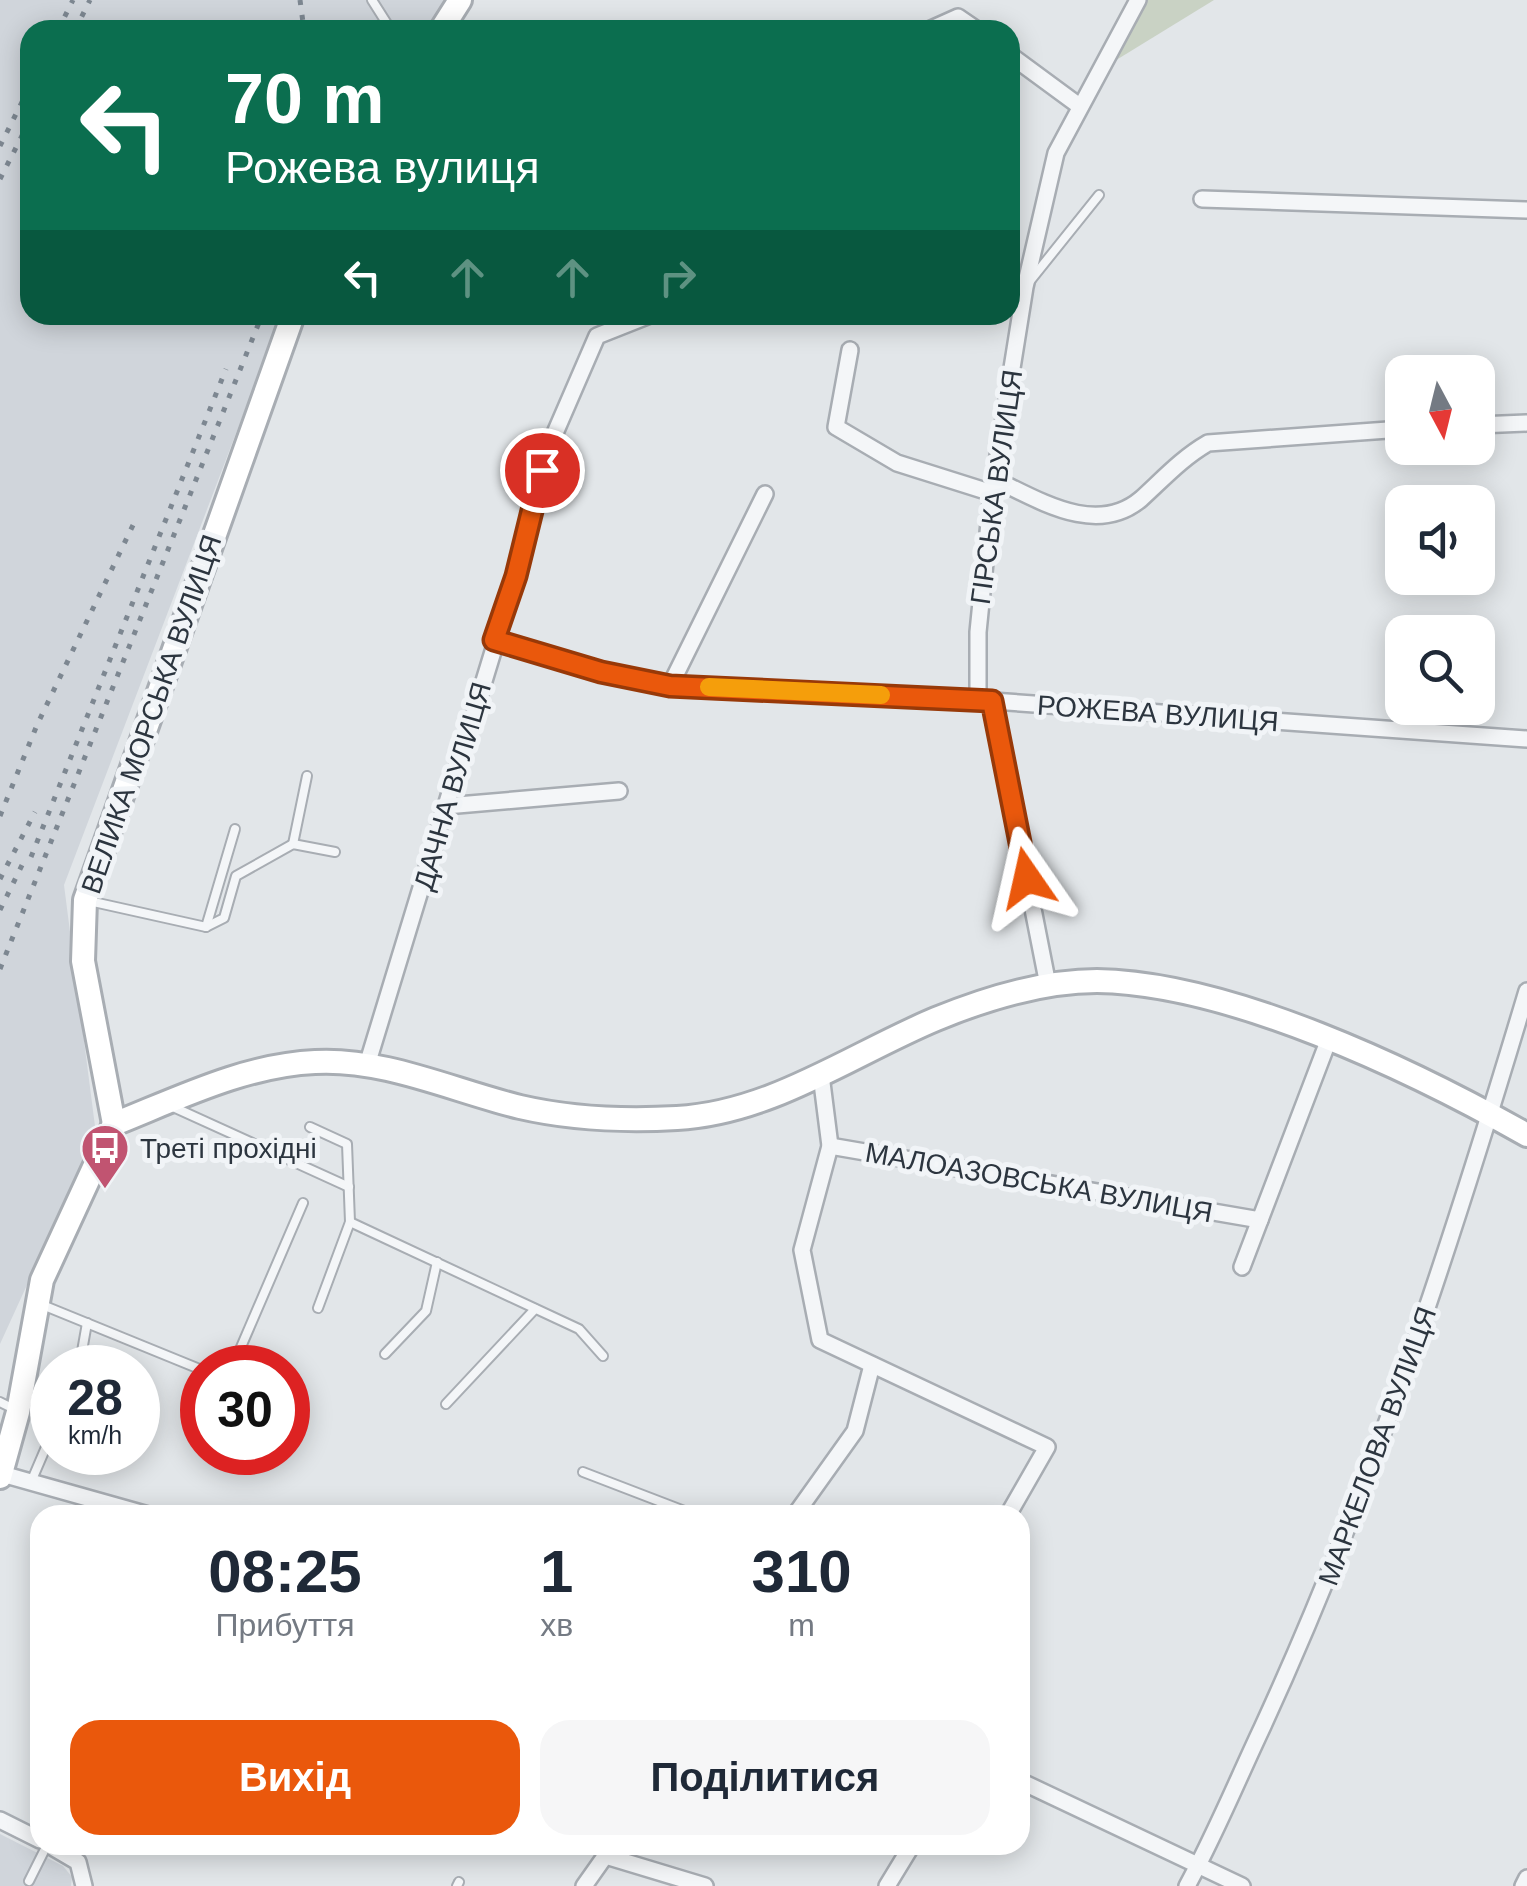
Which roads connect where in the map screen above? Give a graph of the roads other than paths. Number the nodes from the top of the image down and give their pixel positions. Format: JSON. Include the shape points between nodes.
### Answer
{"nodes":[{"id":1,"x":1138,"y":0,"type":"edge"},
{"id":2,"x":1020,"y":62,"type":"edge"},
{"id":3,"x":1078,"y":105,"type":"junction"},
{"id":4,"x":1099,"y":195,"type":"dead end"},
{"id":5,"x":1202,"y":199,"type":"dead end"},
{"id":6,"x":1527,"y":210,"type":"edge"},
{"id":7,"x":1025,"y":287,"type":"junction"},
{"id":8,"x":1020,"y":318,"type":"edge"},
{"id":9,"x":289,"y":325,"type":"edge"},
{"id":10,"x":625,"y":325,"type":"edge"},
{"id":11,"x":1019,"y":325,"type":"edge"},
{"id":12,"x":850,"y":350,"type":"dead end"},
{"id":13,"x":1527,"y":423,"type":"edge"},
{"id":14,"x":1495,"y":425,"type":"edge"},
{"id":15,"x":1385,"y":430,"type":"edge"},
{"id":16,"x":993,"y":486,"type":"junction"},
{"id":17,"x":764,"y":494,"type":"dead end"},
{"id":18,"x":494,"y":640,"type":"junction"},
{"id":19,"x":670,"y":686,"type":"junction"},
{"id":20,"x":985,"y":700,"type":"junction"},
{"id":21,"x":1527,"y":739,"type":"edge"},
{"id":22,"x":308,"y":776,"type":"dead end"},
{"id":23,"x":619,"y":791,"type":"dead end"},
{"id":24,"x":446,"y":806,"type":"junction"},
{"id":25,"x":234,"y":828,"type":"dead end"},
{"id":26,"x":294,"y":844,"type":"junction"},
{"id":27,"x":335,"y":852,"type":"dead end"},
{"id":28,"x":84,"y":900,"type":"junction"},
{"id":29,"x":206,"y":927,"type":"junction"},
{"id":30,"x":1048,"y":985,"type":"junction"},
{"id":31,"x":1527,"y":991,"type":"edge"},
{"id":32,"x":1330,"y":1039,"type":"junction"},
{"id":33,"x":367,"y":1065,"type":"junction"},
{"id":34,"x":821,"y":1075,"type":"junction"},
{"id":35,"x":166,"y":1104,"type":"junction"},
{"id":36,"x":1490,"y":1114,"type":"junction"},
{"id":37,"x":114,"y":1124,"type":"junction"},
{"id":38,"x":310,"y":1127,"type":"dead end"},
{"id":39,"x":1527,"y":1134,"type":"edge"},
{"id":40,"x":830,"y":1146,"type":"junction"},
{"id":41,"x":349,"y":1187,"type":"junction"},
{"id":42,"x":303,"y":1203,"type":"dead end"},
{"id":43,"x":1260,"y":1220,"type":"junction"},
{"id":44,"x":350,"y":1222,"type":"junction"},
{"id":45,"x":437,"y":1262,"type":"junction"},
{"id":46,"x":1242,"y":1267,"type":"dead end"},
{"id":47,"x":34,"y":1302,"type":"junction"},
{"id":48,"x":318,"y":1308,"type":"dead end"},
{"id":49,"x":535,"y":1308,"type":"junction"},
{"id":50,"x":87,"y":1323,"type":"junction"},
{"id":51,"x":83,"y":1345,"type":"edge"},
{"id":52,"x":242,"y":1345,"type":"edge"},
{"id":53,"x":385,"y":1354,"type":"dead end"},
{"id":54,"x":603,"y":1356,"type":"dead end"},
{"id":55,"x":180,"y":1361,"type":"edge"},
{"id":56,"x":872,"y":1365,"type":"junction"},
{"id":57,"x":446,"y":1404,"type":"dead end"},
{"id":58,"x":9,"y":1406,"type":"edge"},
{"id":59,"x":584,"y":1472,"type":"dead end"},
{"id":60,"x":34,"y":1475,"type":"edge"},
{"id":61,"x":1,"y":1476,"type":"edge"},
{"id":62,"x":31,"y":1482,"type":"junction"},
{"id":63,"x":113,"y":1505,"type":"edge"},
{"id":64,"x":669,"y":1505,"type":"edge"},
{"id":65,"x":802,"y":1505,"type":"edge"},
{"id":66,"x":1014,"y":1505,"type":"edge"},
{"id":67,"x":1030,"y":1786,"type":"edge"},
{"id":68,"x":0,"y":1820,"type":"edge"},
{"id":69,"x":30,"y":1835,"type":"edge"},
{"id":70,"x":43,"y":1855,"type":"edge"},
{"id":71,"x":75,"y":1855,"type":"edge"},
{"id":72,"x":608,"y":1855,"type":"edge"},
{"id":73,"x":622,"y":1855,"type":"edge"},
{"id":74,"x":906,"y":1855,"type":"edge"},
{"id":75,"x":1198,"y":1865,"type":"junction"},
{"id":76,"x":1527,"y":1878,"type":"edge"},
{"id":77,"x":29,"y":1880,"type":"dead end"},
{"id":78,"x":84,"y":1886,"type":"edge"},
{"id":79,"x":584,"y":1886,"type":"edge"},
{"id":80,"x":705,"y":1886,"type":"edge"},
{"id":81,"x":887,"y":1886,"type":"edge"},
{"id":82,"x":1187,"y":1886,"type":"edge"},
{"id":83,"x":1242,"y":1886,"type":"edge"},
{"id":84,"x":1523,"y":1886,"type":"edge"}],
"edges":[{"from":1,"to":3,"type":"street","name":"ГІРСЬКА ВУЛИЦЯ"},
{"from":2,"to":3,"type":"street"},
{"from":3,"to":7,"type":"street","name":"ГІРСЬКА ВУЛИЦЯ","via":[[1056,152]]},
{"from":4,"to":7,"type":"lane"},
{"from":5,"to":6,"type":"street"},
{"from":7,"to":8,"type":"street","name":"ГІРСЬКА ВУЛИЦЯ"},
{"from":9,"to":28,"type":"street","name":"ВЕЛИКА МОРСЬКА ВУЛИЦЯ"},
{"from":10,"to":18,"type":"street","name":"ДАЧНА ВУЛИЦЯ","via":[[597,336],[580,371],[542,470]]},
{"from":11,"to":16,"type":"street","name":"ГІРСЬКА ВУЛИЦЯ"},
{"from":12,"to":16,"type":"street","via":[[836,427],[896,463]]},
{"from":13,"to":14,"type":"street"},
{"from":15,"to":16,"type":"street","via":[[1208,443],[1121,513],[1103,517]]},
{"from":16,"to":20,"type":"street","name":"ГІРСЬКА ВУЛИЦЯ","via":[[978,632]]},
{"from":17,"to":19,"type":"street"},
{"from":18,"to":19,"type":"street","name":"РОЖЕВА ВУЛИЦЯ"},
{"from":18,"to":24,"type":"street","name":"ДАЧНА ВУЛИЦЯ"},
{"from":19,"to":20,"type":"street","name":"РОЖЕВА ВУЛИЦЯ"},
{"from":20,"to":21,"type":"street","name":"РОЖЕВА ВУЛИЦЯ"},
{"from":20,"to":30,"type":"street","name":"ГІРСЬКА ВУЛИЦЯ"},
{"from":22,"to":26,"type":"lane"},
{"from":23,"to":24,"type":"street"},
{"from":24,"to":33,"type":"street","name":"ДАЧНА ВУЛИЦЯ"},
{"from":25,"to":29,"type":"lane"},
{"from":26,"to":27,"type":"lane"},
{"from":26,"to":29,"type":"lane","via":[[236,876],[224,918]]},
{"from":28,"to":29,"type":"lane"},
{"from":28,"to":37,"type":"street","name":"ВЕЛИКА МОРСЬКА ВУЛИЦЯ","via":[[83,962]]},
{"from":30,"to":32,"type":"street","via":[[1150,986]]},
{"from":30,"to":34,"type":"street","via":[[933,1020]]},
{"from":31,"to":36,"type":"street","name":"МАРКЕЛОВА ВУЛИЦЯ"},
{"from":32,"to":36,"type":"street"},
{"from":32,"to":43,"type":"street"},
{"from":33,"to":34,"type":"street","via":[[524,1108],[605,1121],[684,1118],[760,1100]]},
{"from":33,"to":35,"type":"street","via":[[315,1062],[262,1070]]},
{"from":34,"to":40,"type":"street","name":"МАЛОАЗОВСЬКА ВУЛИЦЯ"},
{"from":35,"to":37,"type":"street"},
{"from":35,"to":41,"type":"lane"},
{"from":36,"to":39,"type":"street"},
{"from":36,"to":75,"type":"street","name":"МАРКЕЛОВА ВУЛИЦЯ","via":[[1362,1498]]},
{"from":37,"to":47,"type":"street"},
{"from":38,"to":41,"type":"lane","via":[[347,1144]]},
{"from":40,"to":43,"type":"street","name":"МАЛОАЗОВСЬКА ВУЛИЦЯ"},
{"from":40,"to":56,"type":"street","via":[[802,1250],[820,1340]]},
{"from":41,"to":44,"type":"lane"},
{"from":42,"to":52,"type":"lane"},
{"from":43,"to":46,"type":"street"},
{"from":44,"to":45,"type":"lane"},
{"from":44,"to":48,"type":"lane"},
{"from":45,"to":49,"type":"lane"},
{"from":45,"to":53,"type":"lane","via":[[426,1311]]},
{"from":47,"to":50,"type":"lane"},
{"from":47,"to":58,"type":"street"},
{"from":49,"to":54,"type":"lane","via":[[579,1329]]},
{"from":49,"to":57,"type":"lane"},
{"from":50,"to":51,"type":"lane"},
{"from":50,"to":55,"type":"lane"},
{"from":56,"to":65,"type":"street","via":[[856,1431]]},
{"from":56,"to":66,"type":"street","via":[[1047,1446]]},
{"from":58,"to":61,"type":"street"},
{"from":59,"to":64,"type":"lane"},
{"from":60,"to":62,"type":"lane"},
{"from":61,"to":62,"type":"street"},
{"from":62,"to":63,"type":"street"},
{"from":67,"to":75,"type":"street"},
{"from":68,"to":69,"type":"street"},
{"from":70,"to":77,"type":"lane"},
{"from":71,"to":78,"type":"street"},
{"from":72,"to":79,"type":"street"},
{"from":73,"to":80,"type":"street"},
{"from":74,"to":81,"type":"street"},
{"from":75,"to":82,"type":"street","name":"МАРКЕЛОВА ВУЛИЦЯ"},
{"from":75,"to":83,"type":"street"},
{"from":76,"to":84,"type":"street"}]}
